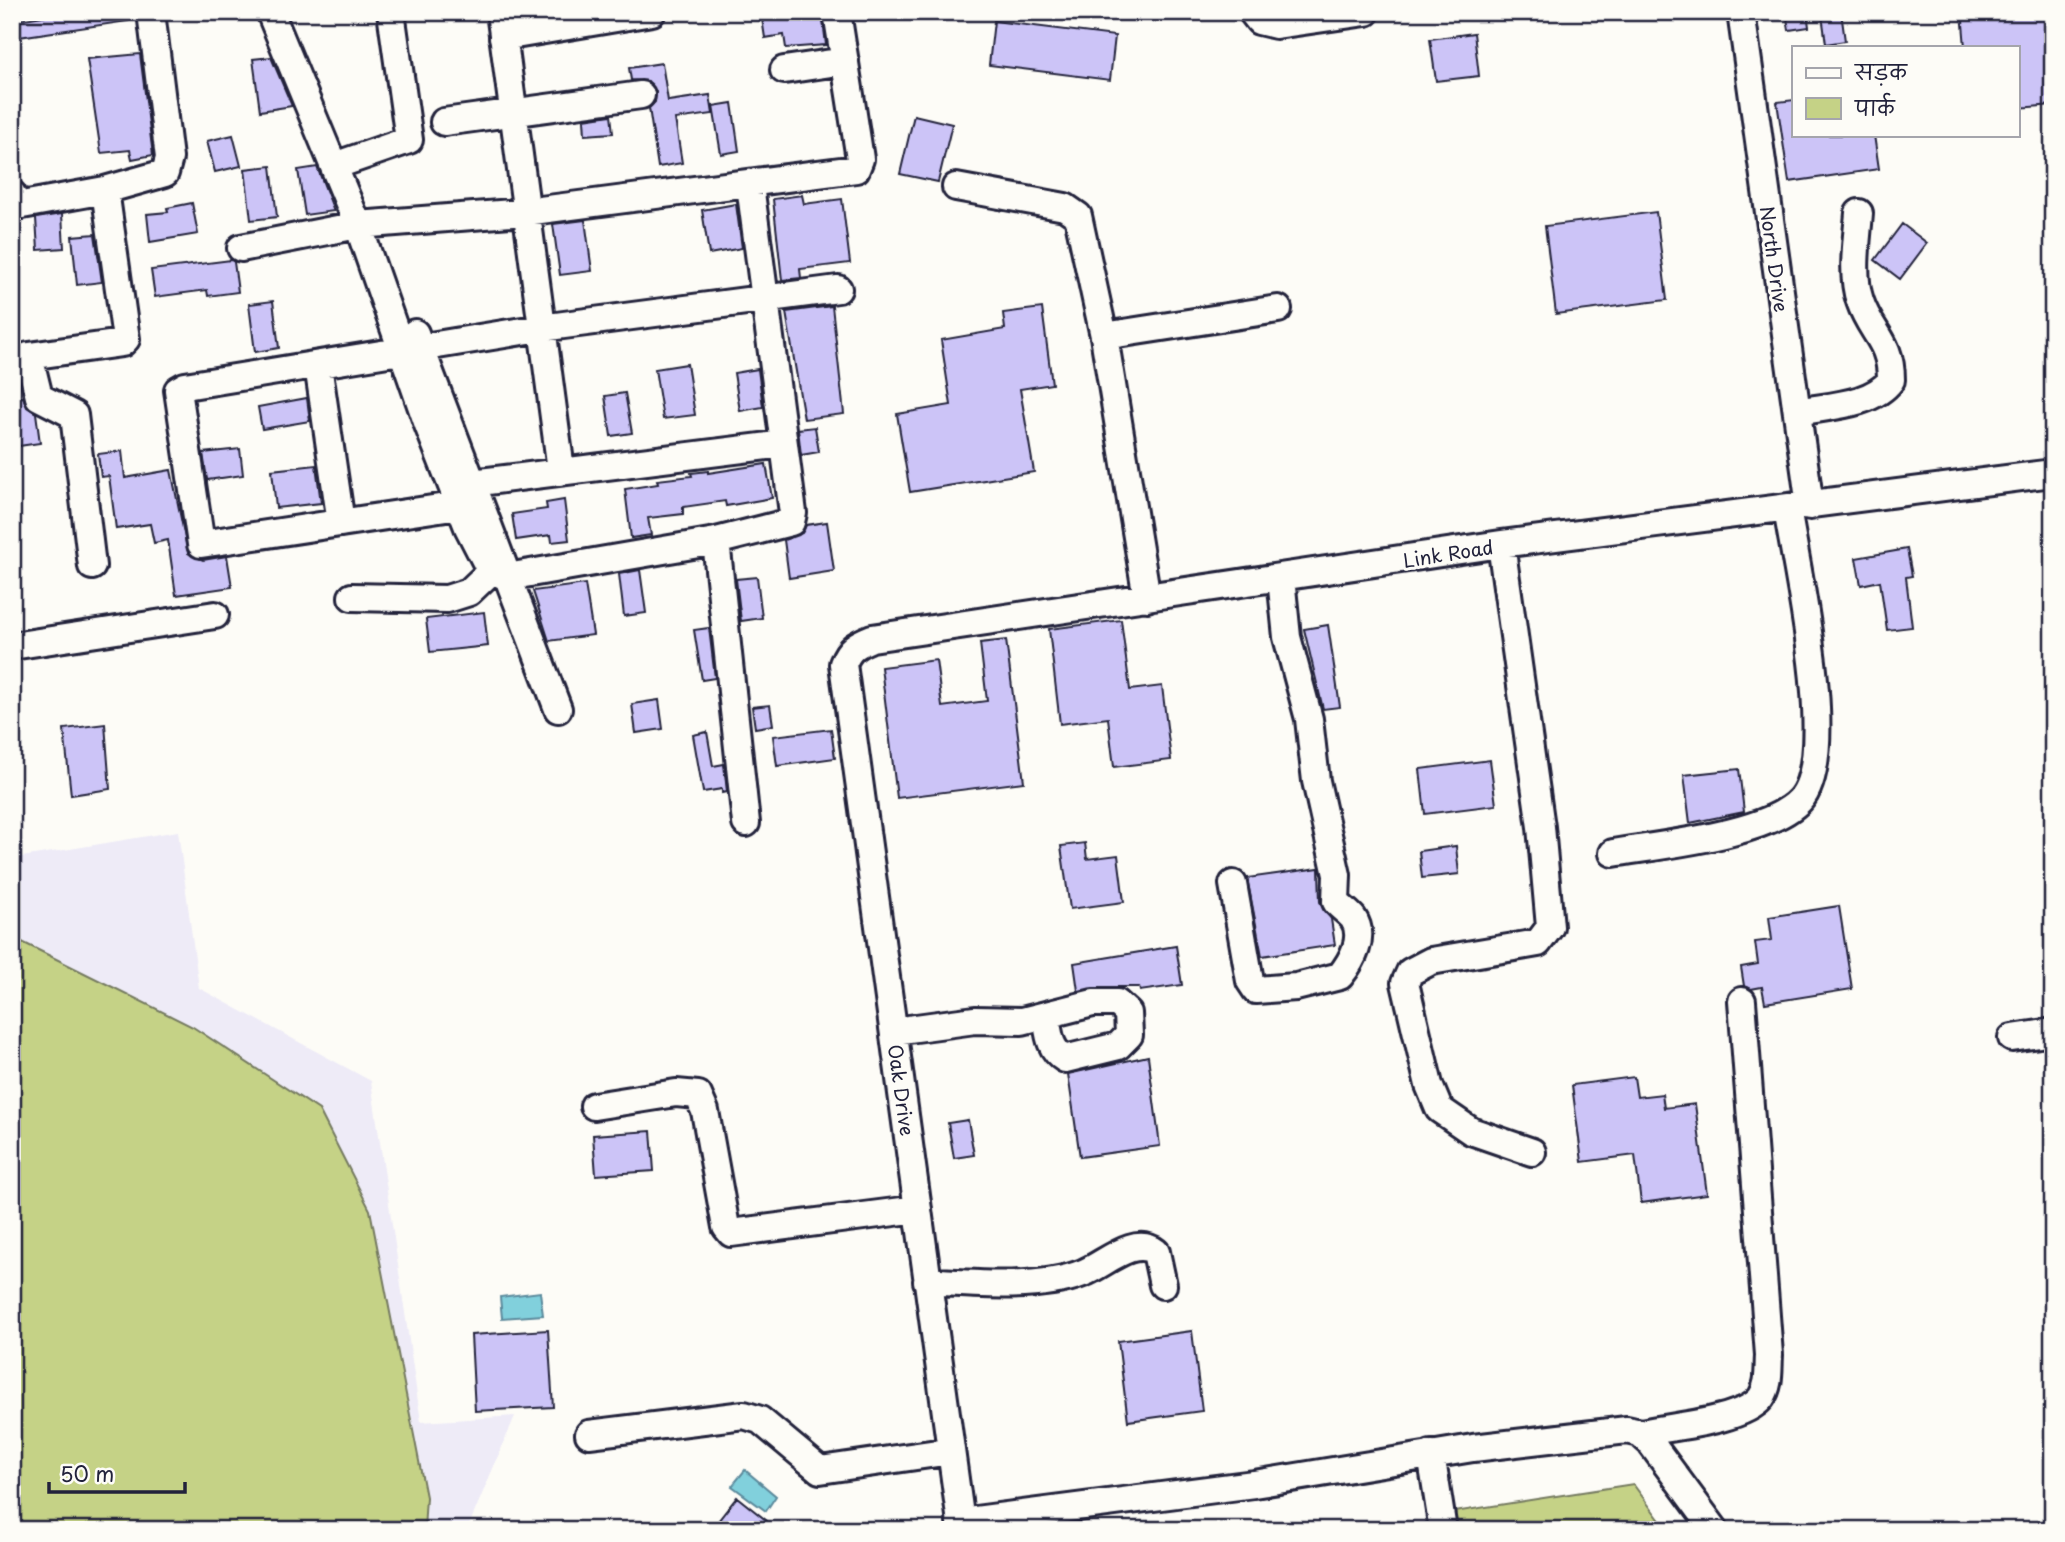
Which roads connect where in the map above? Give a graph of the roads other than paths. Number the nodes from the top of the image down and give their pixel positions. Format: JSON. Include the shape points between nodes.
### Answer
{"nodes":[{"id":1,"x":151,"y":12,"type":"edge"},
{"id":2,"x":270,"y":12,"type":"edge"},
{"id":3,"x":290,"y":12,"type":"edge"},
{"id":4,"x":391,"y":12,"type":"edge"},
{"id":5,"x":652,"y":12,"type":"edge"},
{"id":6,"x":836,"y":12,"type":"edge"},
{"id":7,"x":1252,"y":12,"type":"edge"},
{"id":8,"x":1366,"y":12,"type":"edge"},
{"id":9,"x":1741,"y":12,"type":"edge"},
{"id":10,"x":502,"y":24,"type":"edge"},
{"id":11,"x":845,"y":61,"type":"junction"},
{"id":12,"x":784,"y":70,"type":"dead end"},
{"id":13,"x":641,"y":95,"type":"dead end"},
{"id":14,"x":514,"y":111,"type":"junction"},
{"id":15,"x":444,"y":122,"type":"dead end"},
{"id":16,"x":342,"y":164,"type":"junction"},
{"id":17,"x":750,"y":185,"type":"junction"},
{"id":18,"x":956,"y":187,"type":"dead end"},
{"id":19,"x":105,"y":190,"type":"junction"},
{"id":20,"x":12,"y":194,"type":"edge"},
{"id":21,"x":525,"y":212,"type":"junction"},
{"id":22,"x":1858,"y":213,"type":"dead end"},
{"id":23,"x":366,"y":224,"type":"junction"},
{"id":24,"x":241,"y":248,"type":"dead end"},
{"id":25,"x":838,"y":289,"type":"dead end"},
{"id":26,"x":765,"y":298,"type":"junction"},
{"id":27,"x":1278,"y":309,"type":"dead end"},
{"id":28,"x":541,"y":328,"type":"junction"},
{"id":29,"x":1104,"y":336,"type":"junction"},
{"id":30,"x":411,"y":350,"type":"junction"},
{"id":31,"x":21,"y":357,"type":"edge"},
{"id":32,"x":318,"y":365,"type":"junction"},
{"id":33,"x":1797,"y":412,"type":"junction"},
{"id":34,"x":784,"y":444,"type":"junction"},
{"id":35,"x":561,"y":470,"type":"junction"},
{"id":36,"x":2053,"y":473,"type":"edge"},
{"id":37,"x":470,"y":497,"type":"junction"},
{"id":38,"x":1798,"y":507,"type":"junction"},
{"id":39,"x":341,"y":523,"type":"junction"},
{"id":40,"x":716,"y":541,"type":"junction"},
{"id":41,"x":1501,"y":544,"type":"junction"},
{"id":42,"x":92,"y":566,"type":"dead end"},
{"id":43,"x":500,"y":573,"type":"junction"},
{"id":44,"x":1281,"y":578,"type":"junction"},
{"id":45,"x":352,"y":597,"type":"dead end"},
{"id":46,"x":1147,"y":598,"type":"junction"},
{"id":47,"x":215,"y":615,"type":"dead end"},
{"id":48,"x":12,"y":646,"type":"edge"},
{"id":49,"x":847,"y":652,"type":"joint"},
{"id":50,"x":558,"y":709,"type":"dead end"},
{"id":51,"x":746,"y":823,"type":"dead end"},
{"id":52,"x":1613,"y":853,"type":"dead end"},
{"id":53,"x":1233,"y":884,"type":"dead end"},
{"id":54,"x":1742,"y":1001,"type":"dead end"},
{"id":55,"x":1046,"y":1016,"type":"dead end"},
{"id":56,"x":894,"y":1031,"type":"junction"},
{"id":57,"x":2053,"y":1032,"type":"edge"},
{"id":58,"x":2012,"y":1038,"type":"dead end"},
{"id":59,"x":594,"y":1106,"type":"dead end"},
{"id":60,"x":1532,"y":1152,"type":"dead end"},
{"id":61,"x":918,"y":1209,"type":"junction"},
{"id":62,"x":928,"y":1280,"type":"junction"},
{"id":63,"x":1163,"y":1285,"type":"dead end"},
{"id":64,"x":1640,"y":1433,"type":"junction"},
{"id":65,"x":589,"y":1434,"type":"dead end"},
{"id":66,"x":951,"y":1451,"type":"junction"},
{"id":67,"x":1432,"y":1454,"type":"junction"},
{"id":68,"x":961,"y":1526,"type":"edge"},
{"id":69,"x":1443,"y":1530,"type":"edge"},
{"id":70,"x":1715,"y":1530,"type":"edge"}],
"edges":[{"from":1,"to":19,"type":"street","via":[[168,166],[159,177]]},
{"from":2,"to":16,"type":"street"},
{"from":3,"to":16,"type":"street"},
{"from":4,"to":16,"type":"street","via":[[409,140]]},
{"from":5,"to":10,"type":"street"},
{"from":6,"to":11,"type":"street"},
{"from":7,"to":8,"type":"street","via":[[1259,21],[1276,25]]},
{"from":9,"to":33,"type":"street","name":"North Drive"},
{"from":10,"to":14,"type":"street"},
{"from":11,"to":12,"type":"street"},
{"from":11,"to":17,"type":"street","via":[[859,167]]},
{"from":13,"to":14,"type":"street"},
{"from":14,"to":15,"type":"street"},
{"from":14,"to":21,"type":"street"},
{"from":16,"to":23,"type":"street"},
{"from":17,"to":21,"type":"street"},
{"from":17,"to":26,"type":"street"},
{"from":18,"to":29,"type":"street","via":[[1065,207],[1078,216]]},
{"from":19,"to":20,"type":"street","via":[[22,205]]},
{"from":19,"to":31,"type":"street","via":[[126,339]]},
{"from":21,"to":23,"type":"street"},
{"from":21,"to":28,"type":"street"},
{"from":22,"to":33,"type":"street","via":[[1857,291],[1887,346],[1891,380],[1883,391],[1866,398]]},
{"from":23,"to":24,"type":"street"},
{"from":23,"to":30,"type":"street"},
{"from":25,"to":26,"type":"street"},
{"from":26,"to":28,"type":"street"},
{"from":26,"to":34,"type":"street"},
{"from":27,"to":29,"type":"street"},
{"from":28,"to":30,"type":"street"},
{"from":28,"to":35,"type":"street"},
{"from":29,"to":46,"type":"street"},
{"from":30,"to":32,"type":"street"},
{"from":30,"to":37,"type":"street"},
{"from":31,"to":42,"type":"street","via":[[39,397],[74,415]]},
{"from":32,"to":39,"type":"street"},
{"from":32,"to":39,"type":"street","via":[[185,386],[177,395],[200,543]]},
{"from":33,"to":38,"type":"street","name":"North Drive"},
{"from":34,"to":35,"type":"street"},
{"from":34,"to":40,"type":"street","via":[[791,522]]},
{"from":35,"to":37,"type":"street"},
{"from":36,"to":38,"type":"street","name":"Link Road"},
{"from":37,"to":39,"type":"street"},
{"from":37,"to":43,"type":"street"},
{"from":38,"to":41,"type":"street","name":"Link Road"},
{"from":38,"to":52,"type":"street","name":"North Drive","via":[[1818,723],[1816,765],[1800,800],[1766,821],[1725,833]]},
{"from":40,"to":43,"type":"street"},
{"from":40,"to":51,"type":"street"},
{"from":41,"to":44,"type":"street","name":"Link Road"},
{"from":41,"to":60,"type":"street","via":[[1541,827],[1550,927],[1538,943],[1431,961],[1410,972],[1405,983],[1429,1085],[1439,1108],[1471,1131]]},
{"from":43,"to":45,"type":"street","via":[[447,599]]},
{"from":43,"to":50,"type":"street"},
{"from":44,"to":46,"type":"street","name":"Link Road"},
{"from":44,"to":53,"type":"street","via":[[1287,637],[1309,719],[1325,828],[1337,874],[1336,902],[1353,919],[1358,934],[1353,956],[1340,976],[1296,987],[1256,990],[1250,981]]},
{"from":46,"to":49,"type":"street","name":"Link Road","via":[[872,638]]},
{"from":47,"to":48,"type":"street"},
{"from":49,"to":56,"type":"street","name":"Oak Drive","via":[[843,664]]},
{"from":54,"to":64,"type":"street","via":[[1768,1385],[1760,1399],[1732,1415]]},
{"from":55,"to":56,"type":"street"},
{"from":56,"to":61,"type":"street","name":"Oak Drive"},
{"from":57,"to":58,"type":"street"},
{"from":59,"to":61,"type":"street","via":[[676,1093],[698,1095],[731,1233]]},
{"from":61,"to":62,"type":"street","name":"Oak Drive"},
{"from":62,"to":63,"type":"street","via":[[1001,1285],[1073,1276],[1142,1247],[1157,1252]]},
{"from":62,"to":66,"type":"street","name":"Oak Drive"},
{"from":64,"to":67,"type":"street","via":[[1605,1430]]},
{"from":64,"to":70,"type":"street"},
{"from":65,"to":66,"type":"street","via":[[744,1415],[760,1420],[820,1470]]},
{"from":66,"to":68,"type":"street","name":"Oak Drive"},
{"from":67,"to":68,"type":"street"},
{"from":67,"to":69,"type":"street"}]}
